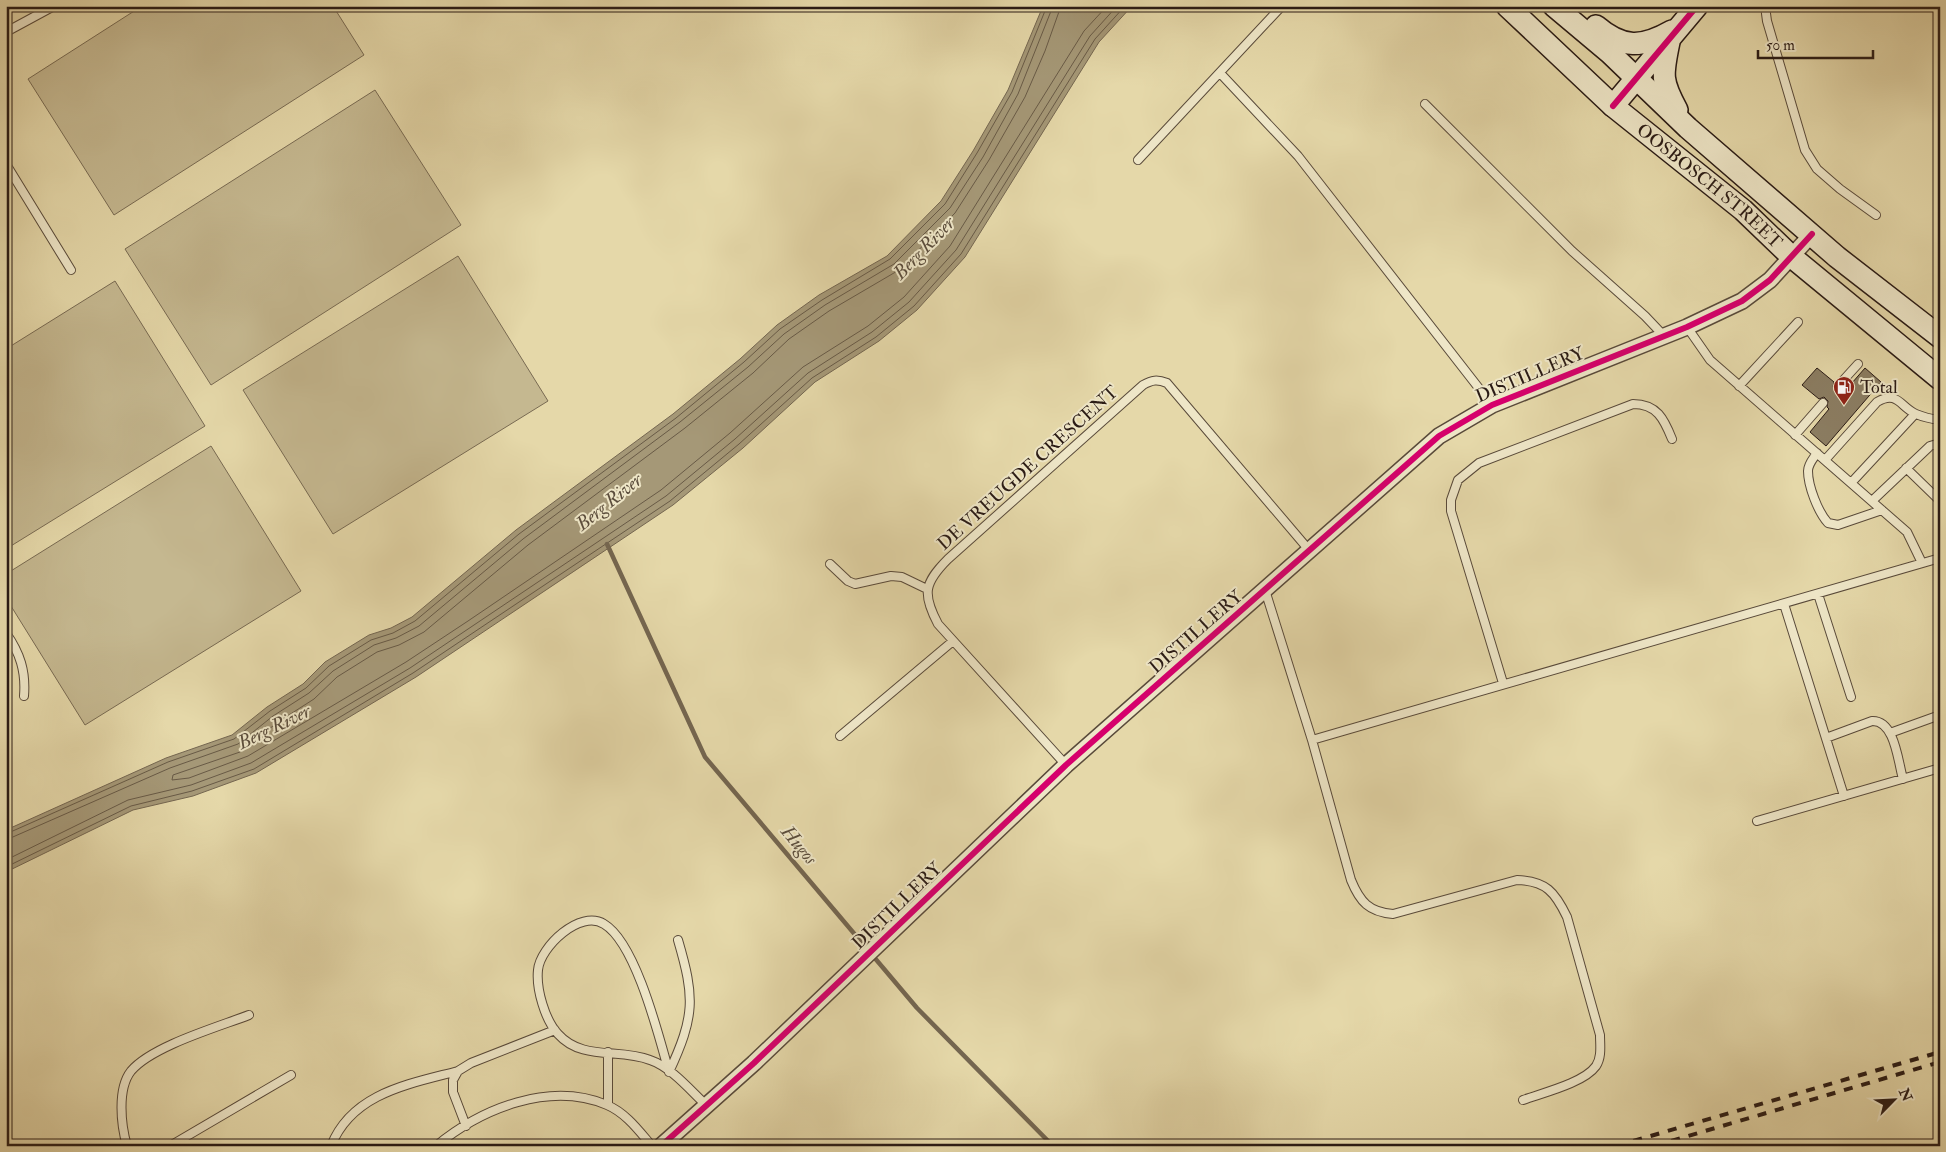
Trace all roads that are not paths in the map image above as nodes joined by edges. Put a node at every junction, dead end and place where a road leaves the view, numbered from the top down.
1 (54, 6) edge
2 (1507, 6) edge
3 (1554, 6) edge
4 (1573, 6) edge
5 (1697, 6) edge
6 (1765, 6) edge
7 (1279, 9) dead end
8 (1675, 31) junction
9 (6, 32) edge
10 (1220, 73) junction
11 (1636, 80) junction
12 (1425, 104) dead end
13 (1613, 106) junction
14 (1688, 128) junction
15 (1138, 160) dead end
16 (6, 164) edge
17 (1876, 215) dead end
18 (1812, 234) junction
19 (1793, 258) junction
20 (71, 270) dead end
21 (1798, 322) dead end
22 (1688, 327) junction
23 (1664, 336) junction
24 (1940, 337) edge
25 (1858, 364) dead end
26 (1940, 379) edge
27 (1739, 386) junction
28 (1838, 386) dead end
29 (1823, 403) dead end
30 (1492, 405) junction
31 (1914, 414) junction
32 (1940, 420) edge
33 (1795, 435) junction
34 (1672, 439) dead end
35 (1940, 443) edge
36 (1817, 453) junction
37 (1825, 460) junction
38 (1906, 468) junction
39 (1851, 483) junction
40 (1940, 500) edge
41 (1872, 501) junction
42 (1882, 510) junction
43 (1309, 550) junction
44 (1940, 558) edge
45 (1922, 563) junction
46 (830, 564) dead end
47 (927, 588) junction
48 (1265, 590) junction
49 (1818, 594) junction
50 (1784, 604) junction
51 (6, 632) edge
52 (953, 641) junction
53 (1504, 683) junction
54 (24, 696) dead end
55 (1851, 697) dead end
56 (1940, 715) edge
57 (1890, 733) junction
58 (840, 736) dead end
59 (1826, 738) junction
60 (1312, 740) junction
61 (1066, 765) junction
62 (1940, 768) edge
63 (1903, 779) junction
64 (1844, 796) junction
65 (1758, 821) dead end
66 (678, 940) dead end
67 (249, 1015) dead end
68 (555, 1030) junction
69 (608, 1052) junction
70 (458, 1071) junction
71 (669, 1072) junction
72 (291, 1075) dead end
73 (1523, 1100) dead end
74 (608, 1105) junction
75 (706, 1105) junction
76 (466, 1126) junction
77 (128, 1146) edge
78 (170, 1146) edge
79 (331, 1146) edge
80 (436, 1146) edge
81 (652, 1146) edge
82 (661, 1146) edge

1 - 9 lane
2 - 13 main road, OOSBOSCH STREET
3 - 11 main road, OOSBOSCH STREET
4 - 8 main road
5 - 8 main road
6 - 17 lane
7 - 10 lane
8 - 11 main road
8 - 14 main road
10 - 15 lane
10 - 30 lane
11 - 13 main road
11 - 14 main road, OOSBOSCH STREET
12 - 23 lane
13 - 19 main road, OOSBOSCH STREET
14 - 18 main road, OOSBOSCH STREET
16 - 20 lane
18 - 19 street, DISTILLERY
18 - 24 main road, OOSBOSCH STREET
19 - 22 street, DISTILLERY
19 - 26 main road, OOSBOSCH STREET
21 - 27 lane
22 - 23 street, DISTILLERY
22 - 27 lane
23 - 30 street, DISTILLERY
25 - 28 lane
27 - 33 lane
29 - 33 lane
30 - 43 street, DISTILLERY
31 - 32 lane
31 - 37 lane
31 - 39 lane
33 - 36 lane
34 - 53 lane
35 - 38 lane
36 - 37 lane
36 - 42 lane
37 - 39 lane
38 - 40 lane
38 - 41 lane
39 - 41 lane
41 - 42 lane
42 - 45 lane
43 - 47 lane, DE VREUGDE CRESCENT
43 - 48 street, DISTILLERY
44 - 45 lane
45 - 49 lane
46 - 47 lane
47 - 52 lane
48 - 60 lane
48 - 61 street, DISTILLERY
49 - 50 lane
49 - 55 lane
50 - 53 lane
50 - 59 lane
51 - 54 lane
52 - 58 lane
52 - 61 lane
53 - 60 lane
56 - 57 lane
57 - 59 lane
57 - 63 lane
59 - 64 lane
60 - 73 lane
61 - 75 street, DISTILLERY
62 - 63 lane
63 - 64 lane
64 - 65 lane
66 - 71 lane
67 - 77 lane
68 - 69 lane
68 - 70 lane
68 - 71 lane
69 - 71 lane
69 - 74 lane
70 - 76 lane
70 - 79 lane
71 - 75 lane
72 - 78 lane
74 - 76 lane
74 - 81 lane
75 - 82 street, DISTILLERY
76 - 80 lane

